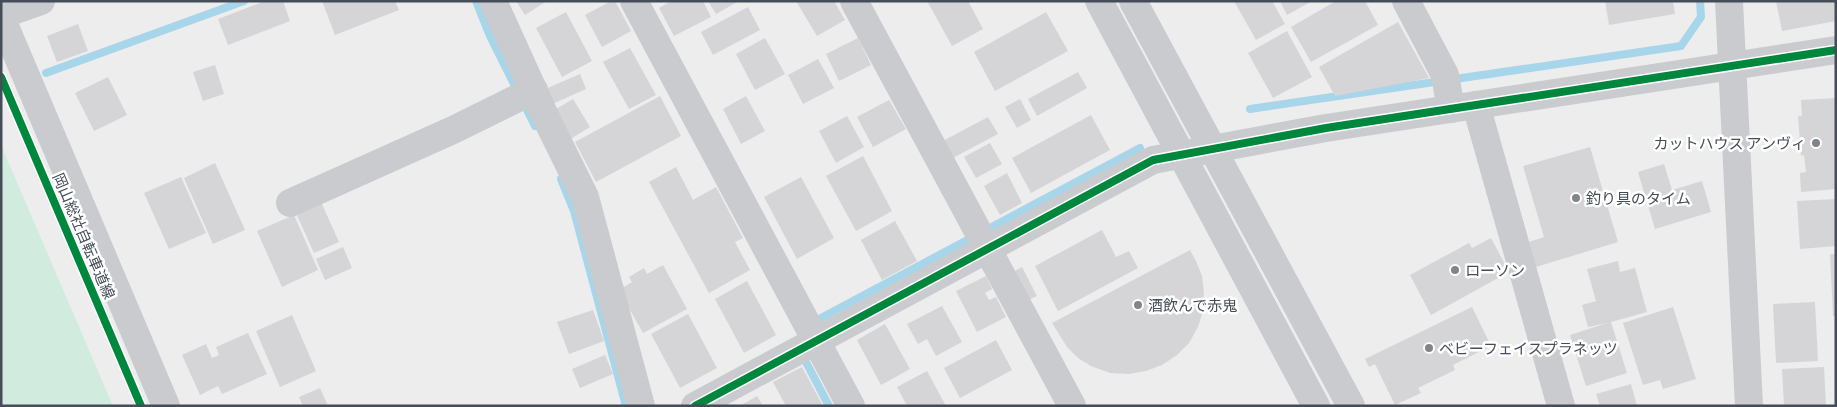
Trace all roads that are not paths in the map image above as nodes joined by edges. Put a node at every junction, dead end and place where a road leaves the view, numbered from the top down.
1 (41, 1) edge
2 (494, 1) edge
3 (634, 1) edge
4 (854, 1) edge
5 (1099, 1) edge
6 (1133, 1) edge
7 (1406, 1) edge
8 (1728, 1) edge
9 (1, 16) edge
10 (1836, 50) edge
11 (1732, 65) junction
12 (1455, 94) junction
13 (524, 95) junction
14 (1212, 148) junction
15 (1180, 154) junction
16 (290, 203) dead end
17 (983, 239) junction
18 (816, 341) junction
19 (166, 406) edge
20 (641, 406) edge
21 (695, 406) edge
22 (851, 406) edge
23 (1072, 406) edge
24 (1316, 406) edge
25 (1351, 406) edge
26 (1562, 406) edge
27 (1750, 406) edge

1 - 9 street
2 - 13 street
3 - 18 street
4 - 17 street
5 - 15 street
6 - 14 street
7 - 12 street
8 - 11 street
9 - 19 street
10 - 11 street
11 - 12 street
11 - 27 street
12 - 14 street
12 - 26 street
13 - 16 street
13 - 20 street
14 - 15 street
14 - 25 street
15 - 17 street
15 - 24 street
17 - 18 street
17 - 23 street
18 - 21 street
18 - 22 street

